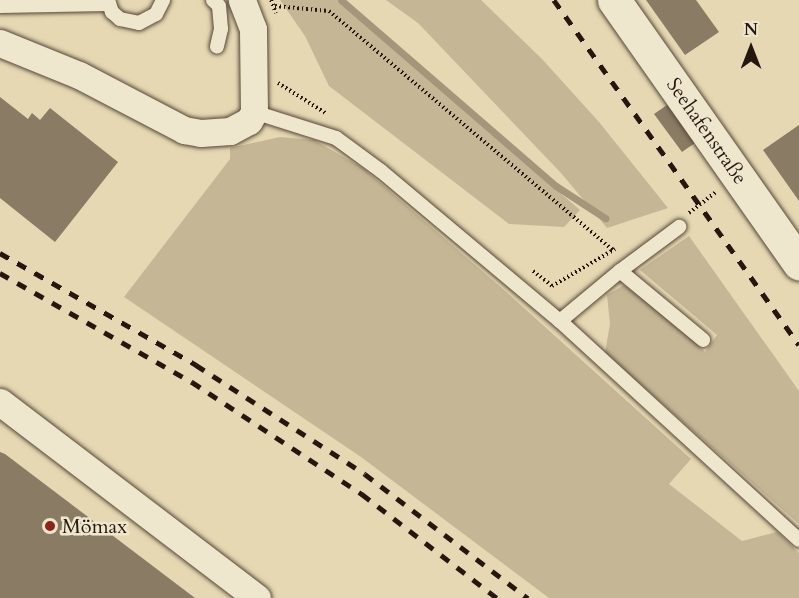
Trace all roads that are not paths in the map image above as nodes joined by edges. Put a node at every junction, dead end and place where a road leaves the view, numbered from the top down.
1 (163, 0) edge
2 (213, 0) edge
3 (242, 0) edge
4 (614, 0) edge
5 (108, 2) edge
6 (0, 6) edge
7 (0, 43) edge
8 (217, 47) dead end
9 (254, 112) junction
10 (680, 227) road end
11 (799, 263) edge
12 (620, 271) junction
13 (560, 321) junction
14 (704, 340) dead end
15 (0, 402) edge
16 (799, 540) edge
17 (257, 598) edge

1 - 5 lane
2 - 8 lane
3 - 9 street
4 - 11 main road, Seehafenstraße
5 - 6 lane
7 - 9 street
9 - 13 lane
10 - 12 lane
12 - 13 lane
12 - 14 lane
13 - 16 lane
15 - 17 street

